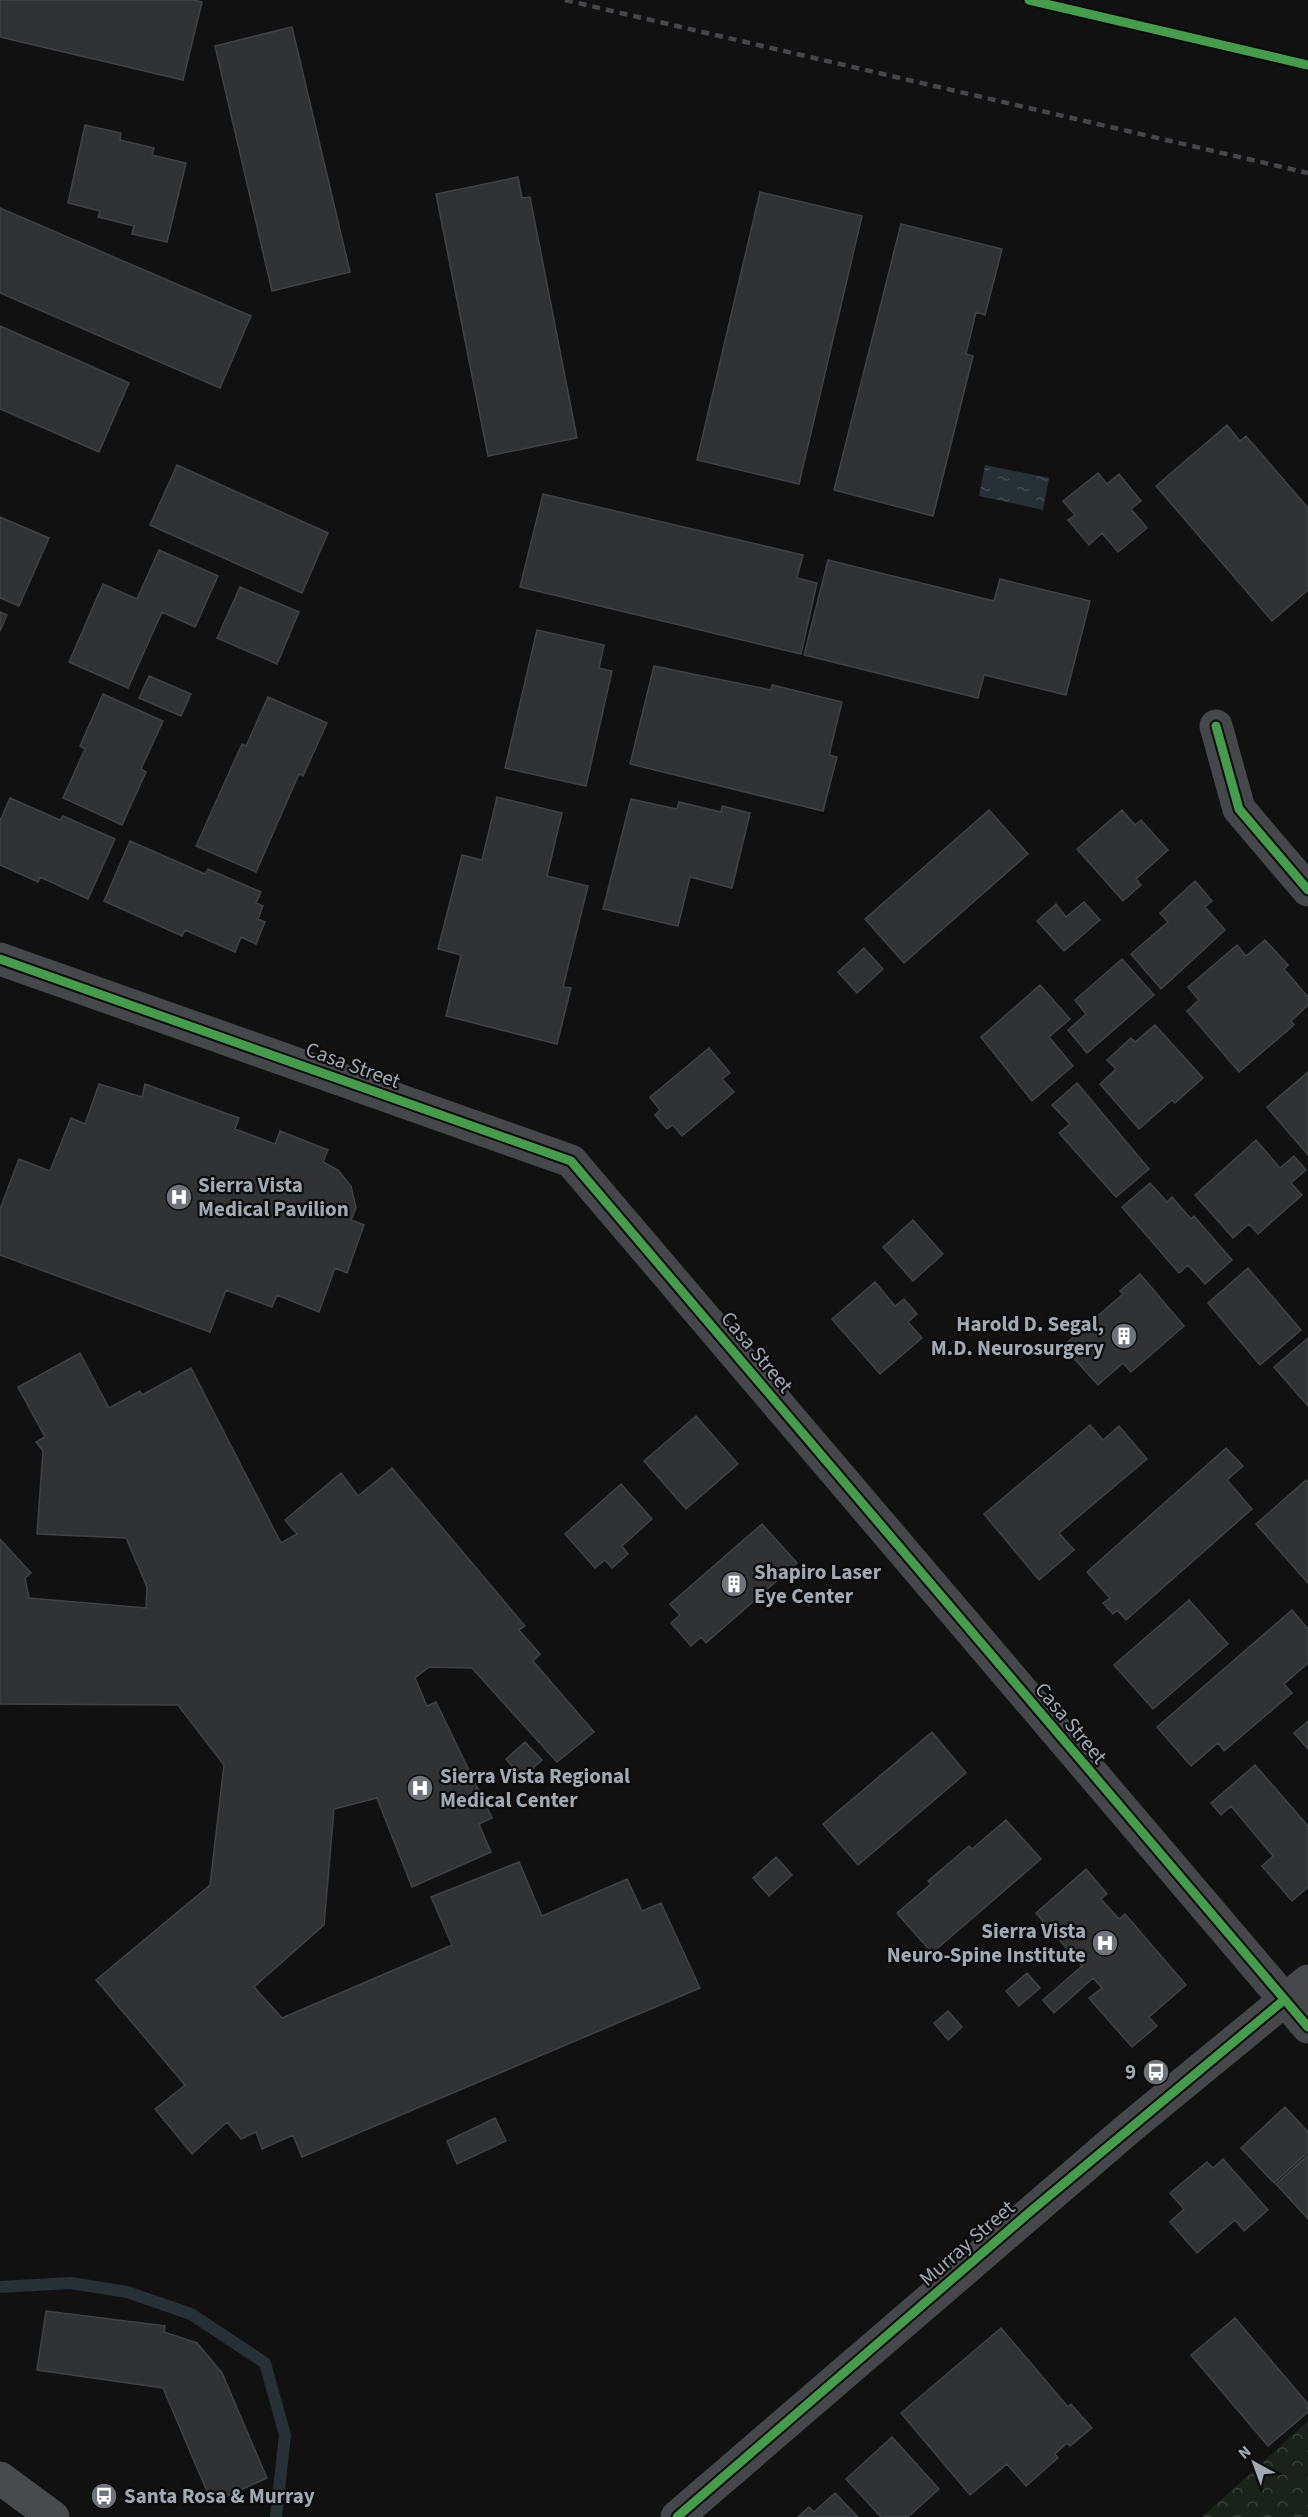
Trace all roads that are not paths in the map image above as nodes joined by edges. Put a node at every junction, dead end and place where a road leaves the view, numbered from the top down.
1 (1216, 726) dead end
2 (1308, 890) edge
3 (3, 970) edge
4 (1296, 1990) edge
5 (1308, 2027) edge
6 (0, 2478) edge
7 (53, 2517) edge
8 (677, 2517) edge

1 - 2 street
3 - 4 street, Casa Street
4 - 5 street, Casa Street
4 - 8 street, Murray Street
6 - 7 highway

